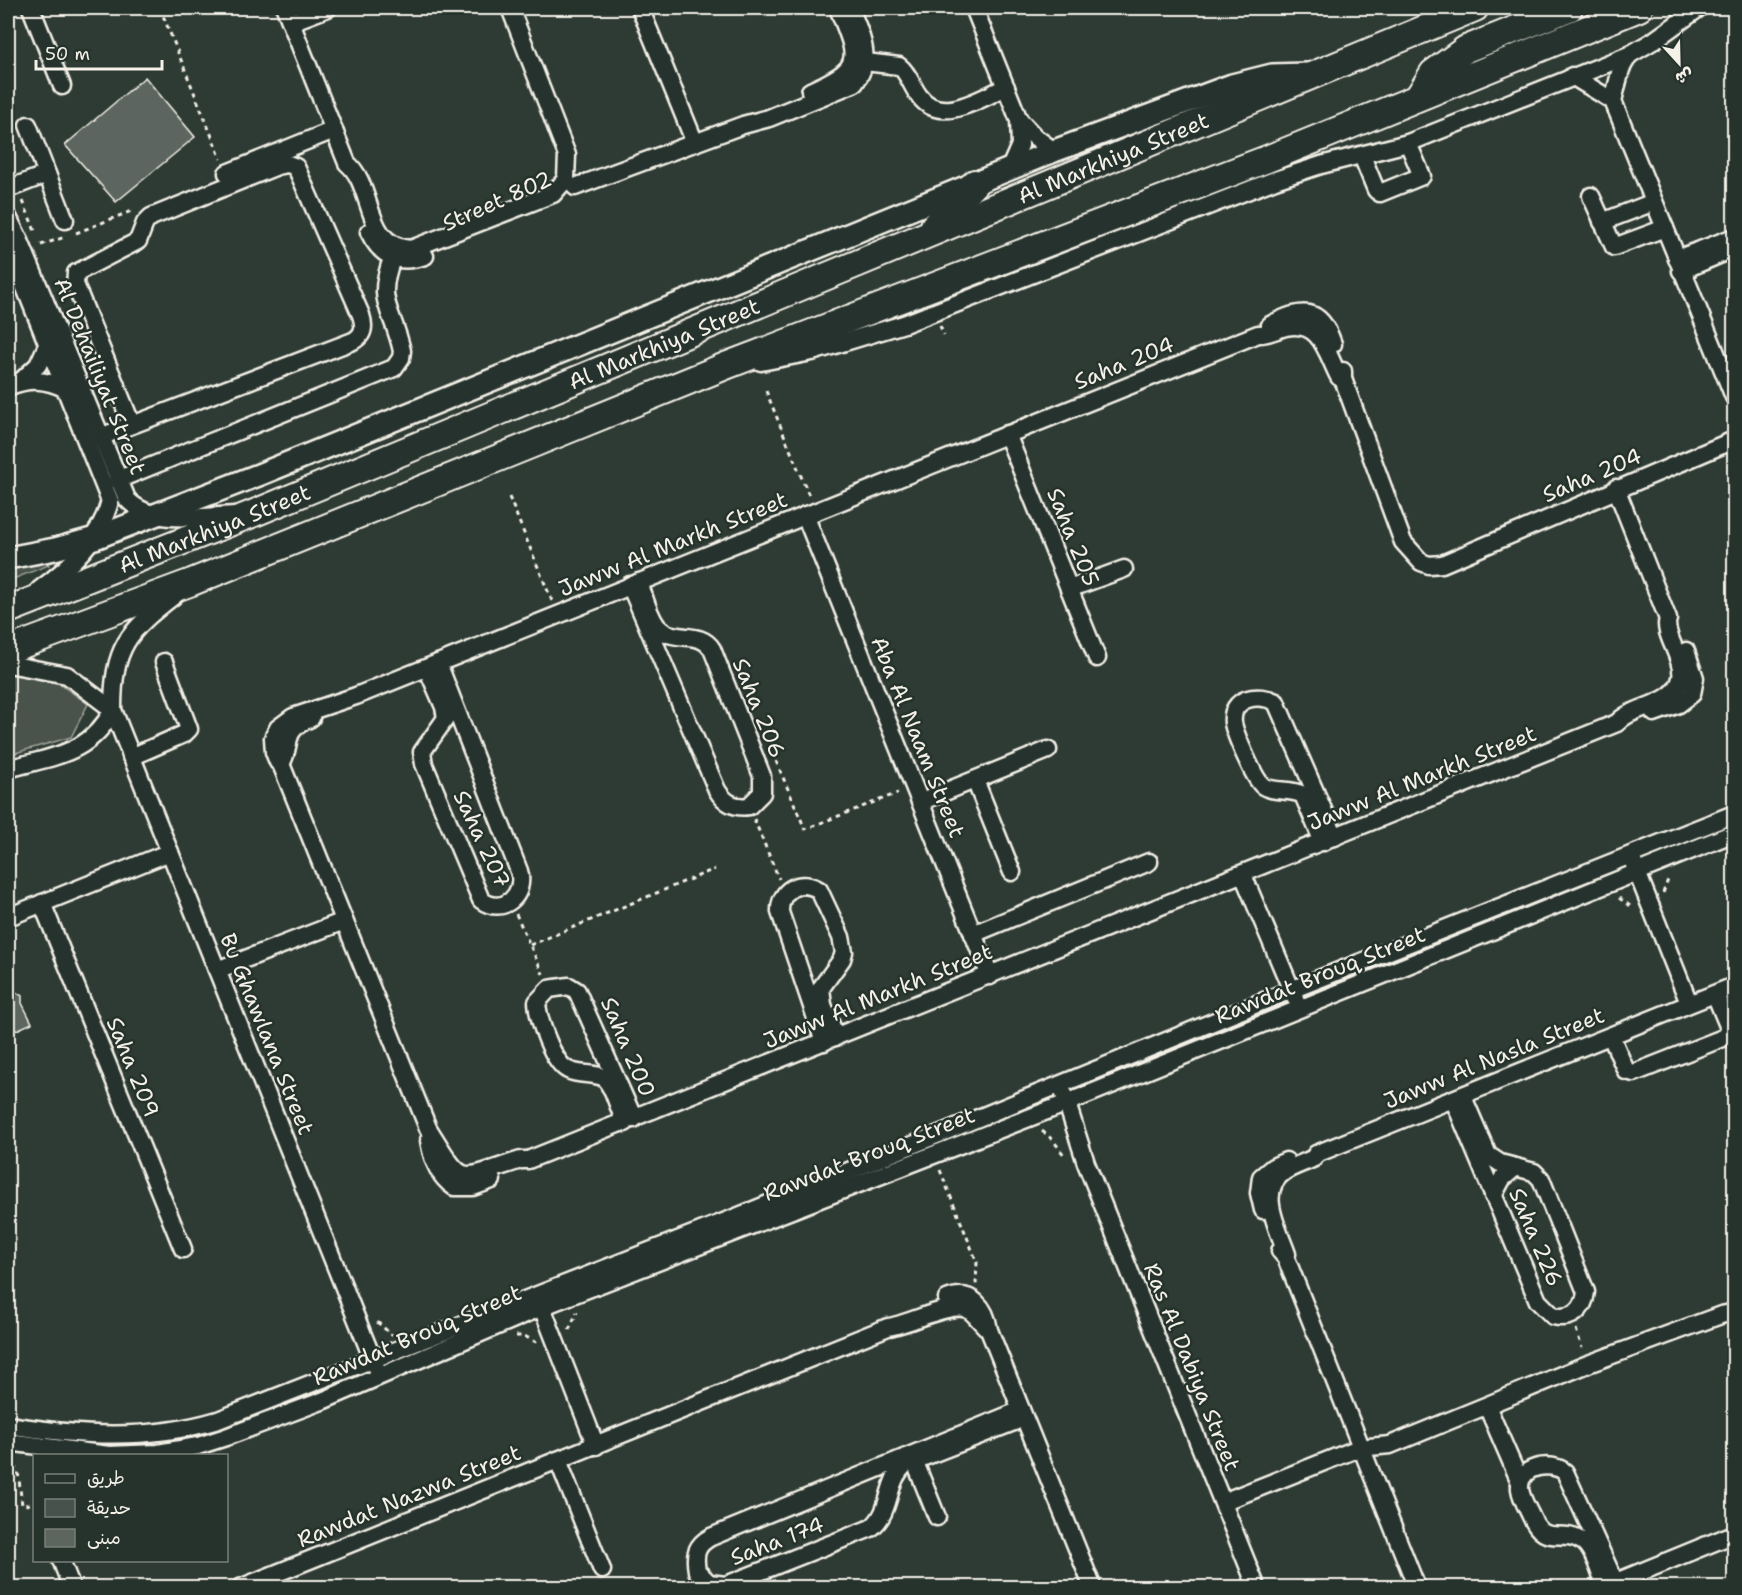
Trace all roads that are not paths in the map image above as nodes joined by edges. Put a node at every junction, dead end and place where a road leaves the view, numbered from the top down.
1 (31, 8) edge
2 (328, 8) edge
3 (510, 8) edge
4 (518, 8) edge
5 (640, 8) edge
6 (838, 8) edge
7 (850, 8) edge
8 (974, 8) edge
9 (1475, 8) edge
10 (1569, 8) edge
11 (1639, 8) edge
12 (1699, 8) edge
13 (291, 12) edge
14 (1629, 55) junction
15 (865, 62) junction
16 (1320, 74) junction
17 (1572, 76) junction
18 (62, 86) dead end
19 (1006, 87) junction
20 (1419, 96) junction
21 (1613, 101) junction
22 (1019, 120) junction
23 (743, 124) junction
24 (28, 125) dead end
25 (334, 130) junction
26 (695, 143) junction
27 (1408, 143) junction
28 (1054, 151) junction
29 (1362, 156) junction
30 (346, 164) junction
31 (1011, 168) junction
32 (227, 173) road end
33 (47, 174) junction
34 (975, 183) junction
35 (12, 187) edge
36 (575, 187) junction
37 (1591, 196) dead end
38 (1654, 202) junction
39 (8, 217) edge
40 (65, 220) dead end
41 (1602, 222) junction
42 (1665, 228) junction
43 (928, 232) junction
44 (1734, 237) edge
45 (8, 245) edge
46 (1734, 249) edge
47 (392, 259) junction
48 (1679, 265) junction
49 (48, 343) junction
50 (728, 365) junction
51 (14, 385) edge
52 (66, 389) junction
53 (1733, 391) edge
54 (132, 425) junction
55 (1007, 434) junction
56 (100, 437) junction
57 (1734, 440) edge
58 (117, 480) junction
59 (1616, 489) junction
60 (810, 513) junction
61 (153, 514) junction
62 (252, 514) junction
63 (94, 538) junction
64 (8, 558) edge
65 (1124, 569) dead end
66 (192, 582) junction
67 (634, 584) junction
68 (1069, 590) junction
69 (12, 609) edge
70 (684, 637) junction
71 (8, 650) edge
72 (1096, 657) dead end
73 (164, 662) dead end
74 (8, 664) edge
75 (432, 665) junction
76 (664, 666) junction
77 (113, 710) junction
78 (436, 735) junction
79 (468, 741) junction
80 (1048, 750) dead end
81 (131, 757) junction
82 (1304, 764) junction
83 (8, 769) edge
84 (975, 780) junction
85 (1288, 789) junction
86 (917, 794) junction
87 (1734, 814) edge
88 (1734, 833) edge
89 (1329, 840) junction
90 (170, 852) junction
91 (1630, 855) junction
92 (1149, 862) dead end
93 (1012, 872) dead end
94 (1637, 872) junction
95 (1244, 875) junction
96 (42, 903) junction
97 (8, 917) edge
98 (344, 921) junction
99 (973, 934) junction
100 (798, 966) junction
101 (217, 970) junction
102 (830, 973) junction
103 (990, 976) junction
104 (1734, 986) edge
105 (1291, 990) junction
106 (1715, 993) junction
107 (1689, 1003) junction
108 (1299, 1007) junction
109 (1611, 1036) junction
110 (830, 1039) junction
111 (603, 1046) junction
112 (585, 1073) junction
113 (1054, 1086) junction
114 (1458, 1099) junction
115 (1062, 1105) junction
116 (629, 1121) junction
117 (1516, 1167) junction
118 (1493, 1196) junction
119 (183, 1248) dead end
120 (539, 1300) junction
121 (1734, 1315) edge
122 (888, 1327) junction
123 (989, 1330) junction
124 (373, 1359) junction
125 (380, 1376) junction
126 (1487, 1406) junction
127 (1023, 1414) junction
128 (8, 1425) edge
129 (42, 1430) junction
130 (8, 1442) edge
131 (596, 1446) junction
132 (1359, 1448) junction
133 (38, 1451) edge
134 (91, 1454) edge
135 (134, 1454) edge
136 (914, 1460) junction
137 (558, 1461) junction
138 (859, 1475) junction
139 (1520, 1482) junction
140 (890, 1494) junction
141 (1222, 1502) junction
142 (1583, 1508) junction
143 (937, 1517) dead end
144 (1563, 1537) junction
145 (1733, 1540) edge
146 (62, 1562) edge
147 (602, 1570) dead end
148 (706, 1585) edge
149 (1607, 1585) edge
150 (70, 1587) edge
151 (240, 1587) edge
152 (1093, 1587) edge
153 (1257, 1587) edge
154 (1417, 1587) edge

1 - 18 street
2 - 13 street, Street 802
3 - 30 street, Street 802
4 - 36 street, Street 802
5 - 26 street
6 - 23 street
7 - 15 street
8 - 19 street
9 - 16 highway, Al Markhiya Street
10 - 20 highway
11 - 20 highway, Al Markhiya Street
12 - 14 street, Al Markhiya Street
13 - 25 street, Street 802
14 - 17 street, Al Markhiya Street
14 - 21 street
15 - 19 street
15 - 23 street
16 - 28 main road, Al Markhiya Street
16 - 43 highway, Al Markhiya Street
17 - 21 street
17 - 27 street, Al Markhiya Street
19 - 22 street
20 - 50 highway, Al Markhiya Street
21 - 38 street
22 - 28 street
22 - 31 street
23 - 26 street
24 - 33 street
25 - 30 street, Street 802
25 - 32 street
26 - 36 street
27 - 29 street, Al Markhiya Street
27 - 29 street
28 - 31 main road, Al Markhiya Street
29 - 50 street, Al Markhiya Street
30 - 47 street, Street 802
31 - 34 main road, Al Markhiya Street
33 - 35 street
33 - 40 street
34 - 43 highway
34 - 61 main road, Al Markhiya Street
36 - 47 street, Street 802
37 - 41 street
38 - 41 street
38 - 42 street
39 - 56 street, Al Dehailiyat Street
41 - 42 street
42 - 48 street
43 - 62 highway, Al Markhiya Street
44 - 48 street
45 - 49 street, Al Dehailiyat Street
46 - 48 street
47 - 58 street
48 - 53 street
49 - 51 street
49 - 52 street, Al Dehailiyat Street
50 - 66 highway, Al Markhiya Street
51 - 52 street
52 - 63 street, Al Dehailiyat Street
54 - 54 street
54 - 56 street
55 - 59 street, Saha 204
55 - 60 street, Jaww Al Markh Street
55 - 68 street, Saha 205
56 - 58 street, Al Dehailiyat Street
57 - 59 street, Saha 204
58 - 61 street, Al Dehailiyat Street
59 - 89 street, Jaww Al Markh Street
60 - 67 street, Jaww Al Markh Street
60 - 86 street, Aba Al Naam Street
61 - 62 street, Al Dehailiyat Street
61 - 63 main road, Al Markhiya Street
62 - 69 highway, Al Markhiya Street
63 - 64 main road, Al Markhiya Street
63 - 69 street, Al Dehailiyat Street
65 - 68 street
66 - 71 highway, Al Markhiya Street
66 - 77 street, Bu Ghawlana Street
67 - 70 street, Saha 206
67 - 75 street, Jaww Al Markh Street
67 - 76 street
68 - 72 street, Saha 205
70 - 76 street
70 - 76 street, Saha 206
73 - 81 street
74 - 77 street
75 - 78 street, Saha 207
75 - 79 street, Saha 207
75 - 98 street, Jaww Al Markh Street
77 - 81 street, Bu Ghawlana Street
77 - 83 street
78 - 79 street
78 - 79 street, Saha 207
80 - 84 street
81 - 90 street, Bu Ghawlana Street
82 - 85 street
82 - 85 street
82 - 89 street
84 - 86 street
84 - 93 street
85 - 89 street
86 - 99 street, Aba Al Naam Street
87 - 91 street, Rawdat Brouq Street
88 - 94 street, Rawdat Brouq Street
89 - 95 street, Jaww Al Markh Street
90 - 96 street
90 - 101 street, Bu Ghawlana Street
91 - 94 street
91 - 105 street, Rawdat Brouq Street
92 - 99 street
94 - 107 street
94 - 108 street, Rawdat Brouq Street
95 - 103 street, Jaww Al Markh Street
95 - 105 street
96 - 97 street
96 - 119 street, Saha 209
98 - 101 street
98 - 116 street, Jaww Al Markh Street
99 - 103 street, Aba Al Naam Street
100 - 102 street
100 - 102 street
100 - 110 street
101 - 124 street, Bu Ghawlana Street
102 - 110 street
103 - 110 street, Jaww Al Markh Street
104 - 106 street, Jaww Al Nasla Street
105 - 108 street
105 - 113 street, Rawdat Brouq Street
106 - 107 street, Jaww Al Nasla Street
106 - 109 street
107 - 109 street, Jaww Al Nasla Street
108 - 115 street, Rawdat Brouq Street
109 - 114 street, Jaww Al Nasla Street
110 - 116 street, Jaww Al Markh Street
111 - 112 street
111 - 112 street, Saha 200
111 - 116 street, Saha 200
112 - 116 street, Saha 200
113 - 115 street, Ras Al Dabiya Street
113 - 120 street, Rawdat Brouq Street
114 - 117 street, Saha 226
114 - 118 street, Saha 226
114 - 132 street, Jaww Al Nasla Street
115 - 120 street, Rawdat Brouq Street
115 - 141 street, Ras Al Dabiya Street
117 - 118 street
117 - 118 street, Saha 226
120 - 124 street, Rawdat Brouq Street
120 - 125 street, Rawdat Brouq Street
120 - 131 street
121 - 126 street
122 - 123 street, Rawdat Nazwa Street
122 - 123 street, Rawdat Nazwa Street
122 - 131 street, Rawdat Nazwa Street
123 - 127 street, Rawdat Nazwa Street
124 - 125 street, Bu Ghawlana Street
124 - 129 street, Rawdat Brouq Street
125 - 135 street, Rawdat Brouq Street
126 - 132 street
126 - 139 street
127 - 136 street, Saha 174
127 - 138 street, Saha 174
127 - 152 street, Rawdat Nazwa Street
128 - 129 street, Rawdat Brouq Street
129 - 133 street
130 - 133 street, Rawdat Brouq Street
131 - 137 street, Rawdat Nazwa Street
132 - 141 street
132 - 154 street, Jaww Al Nasla Street
133 - 134 street, Rawdat Brouq Street
136 - 140 street, Saha 174
136 - 143 street
137 - 147 street
137 - 151 street, Rawdat Nazwa Street
138 - 140 street
138 - 148 street, Saha 174
139 - 142 street
139 - 144 street
140 - 148 street, Saha 174
141 - 153 street, Ras Al Dabiya Street
142 - 144 street
142 - 149 street
144 - 149 street
145 - 149 street
146 - 150 street

